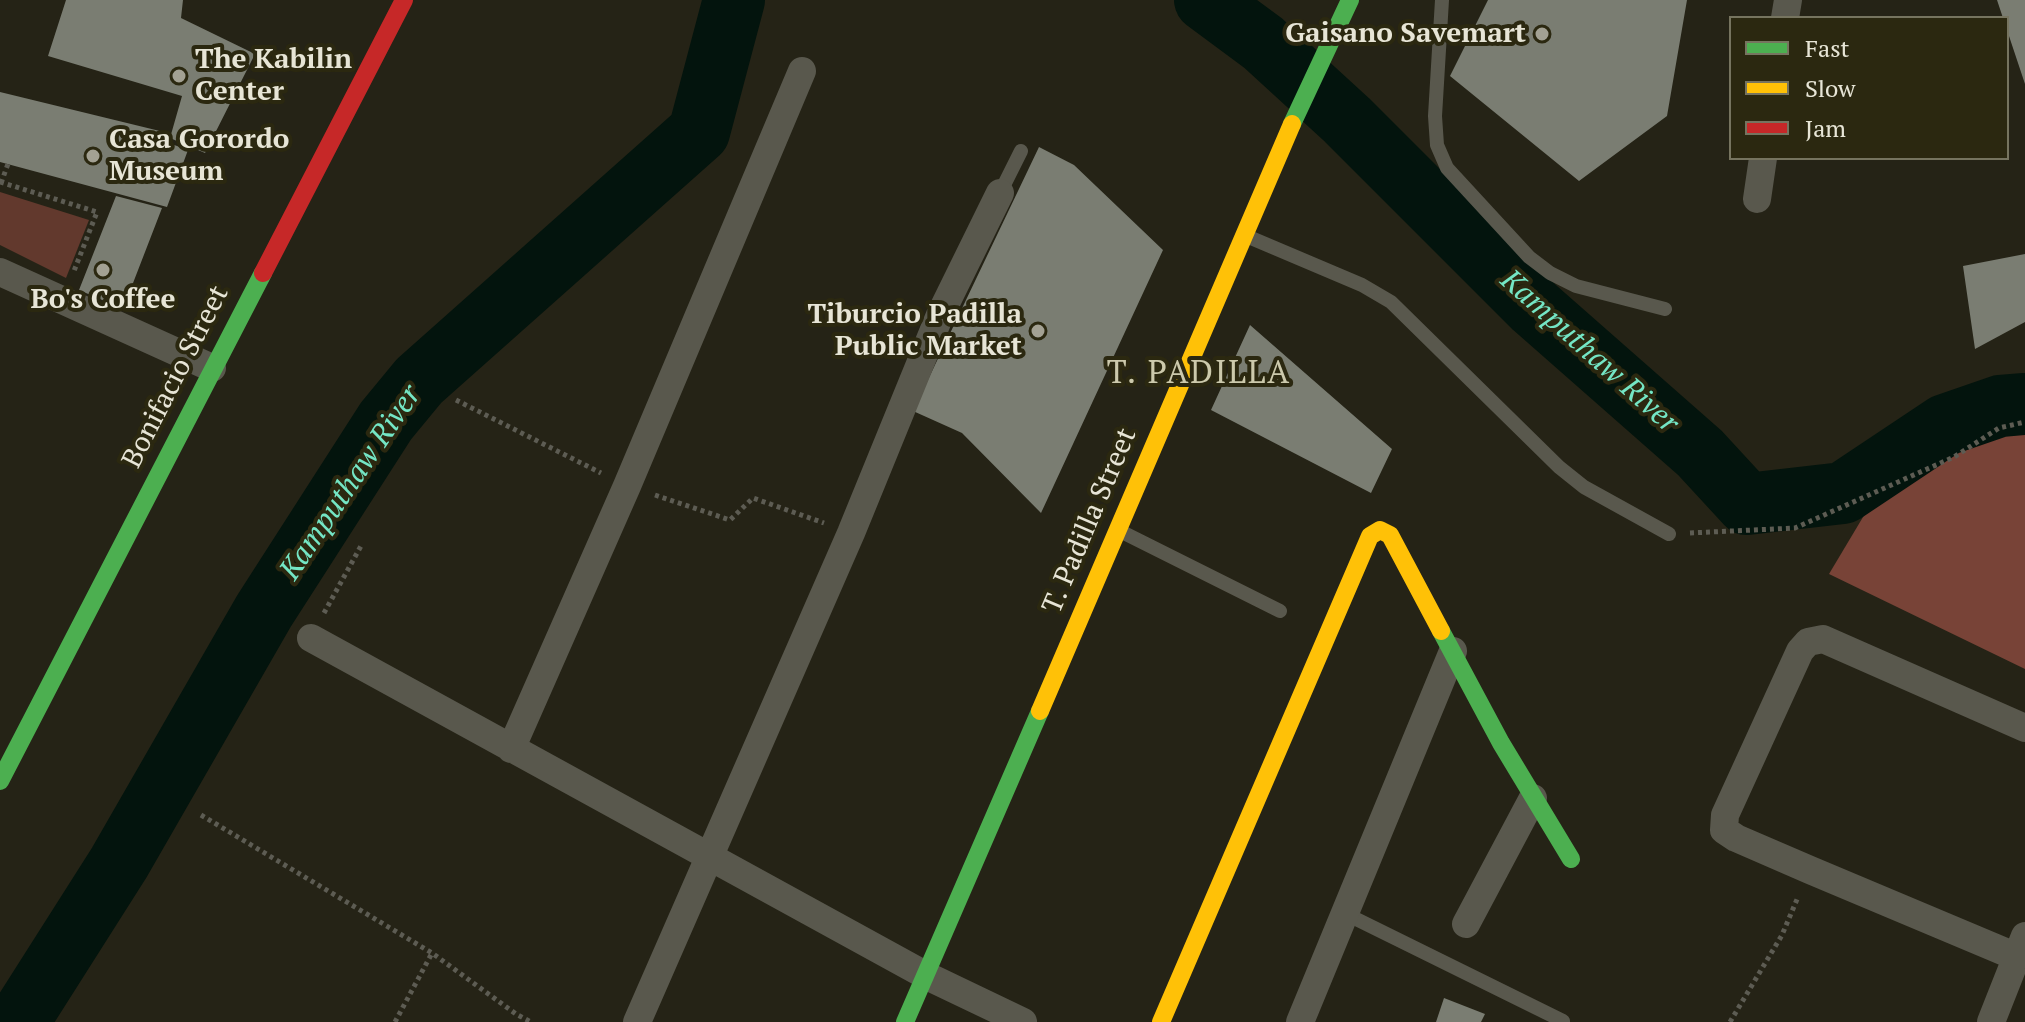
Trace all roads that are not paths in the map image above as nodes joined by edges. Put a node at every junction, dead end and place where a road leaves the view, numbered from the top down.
1 (404, 0) edge
2 (1350, 0) edge
3 (1442, 0) edge
4 (802, 71) dead end
5 (1021, 151) dead end
6 (1763, 160) edge
7 (1000, 193) joint
8 (1757, 199) dead end
9 (1244, 235) junction
10 (0, 272) edge
11 (1665, 309) dead end
12 (212, 368) junction
13 (1116, 529) junction
14 (1669, 534) road end
15 (1280, 611) dead end
16 (311, 638) road end
17 (1453, 651) junction
18 (2025, 728) edge
19 (511, 749) junction
20 (0, 781) edge
21 (1533, 798) junction
22 (709, 856) junction
23 (1571, 859) dead end
24 (1344, 913) junction
25 (1466, 924) dead end
26 (2021, 946) edge
27 (927, 976) junction
28 (1563, 1021) edge
29 (637, 1022) edge
30 (905, 1022) edge
31 (1023, 1022) edge
32 (1161, 1022) edge
33 (1300, 1022) edge
34 (1991, 1022) edge

1 - 12 street, Bonifacio Street
2 - 9 street, T. Padilla Street
3 - 11 lane
4 - 19 street
5 - 7 lane
6 - 8 street
7 - 22 street
9 - 13 street, T. Padilla Street
9 - 14 lane
10 - 12 street
12 - 20 street, Bonifacio Street
13 - 15 lane
13 - 27 street, T. Padilla Street
16 - 19 street
17 - 21 street
17 - 24 street
17 - 32 street
18 - 26 street
19 - 22 street
21 - 23 street
21 - 25 street
22 - 27 street
22 - 29 street
24 - 28 lane
24 - 33 street
26 - 34 street
27 - 30 street, T. Padilla Street
27 - 31 street

